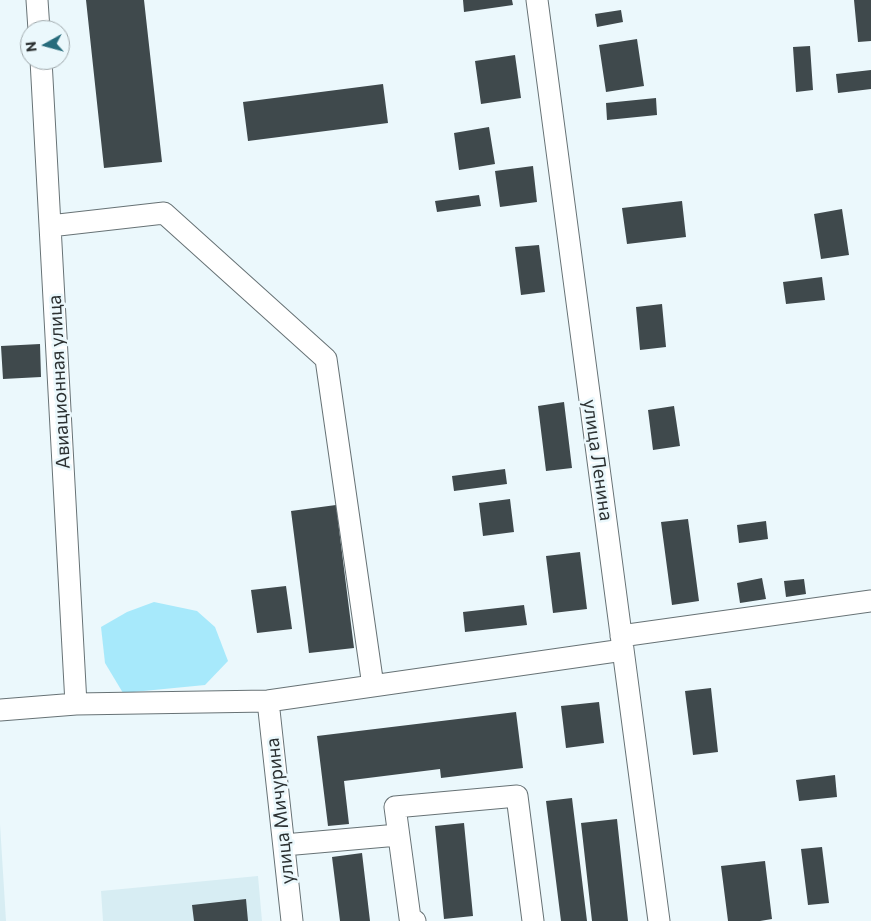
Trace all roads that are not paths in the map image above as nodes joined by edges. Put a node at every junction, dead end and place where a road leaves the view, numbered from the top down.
1 (37, 0) edge
2 (537, 0) edge
3 (38, 20) edge
4 (42, 70) edge
5 (50, 226) junction
6 (871, 601) edge
7 (622, 643) junction
8 (373, 686) junction
9 (268, 701) junction
10 (76, 704) junction
11 (0, 710) edge
12 (398, 835) junction
13 (284, 845) junction
14 (292, 921) edge
15 (415, 921) edge
16 (533, 921) edge
17 (659, 921) edge

1 - 3 street
2 - 7 street, улица Ленина
4 - 5 street, Авиационная улица
5 - 8 street
5 - 10 street, Авиационная улица
6 - 7 street
7 - 8 street
7 - 17 street, улица Ленина
8 - 9 street
9 - 10 street
9 - 13 street, улица Мичурина
10 - 11 street
12 - 13 street
12 - 15 street
12 - 16 street
13 - 14 street, улица Мичурина

